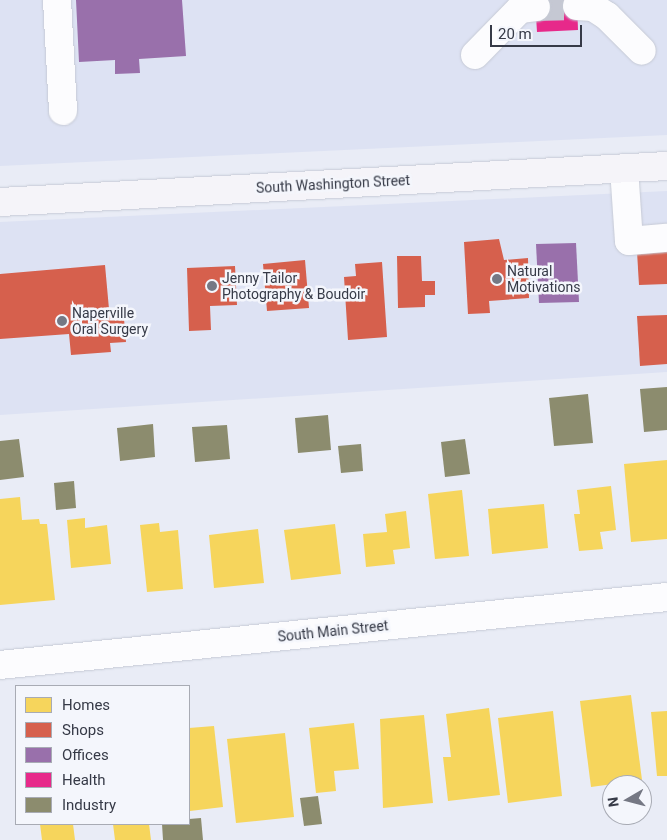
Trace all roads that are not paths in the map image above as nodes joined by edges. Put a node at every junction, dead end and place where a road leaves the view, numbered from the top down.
1 (57, 0) edge
2 (577, 6) tunnel mouth
3 (536, 7) tunnel mouth
4 (642, 50) dead end
5 (476, 55) dead end
6 (63, 111) dead end
7 (667, 166) edge
8 (624, 168) junction
9 (0, 202) edge
10 (667, 238) edge
11 (667, 598) edge
12 (0, 665) edge

1 - 6 street
2 - 4 street
3 - 5 street
7 - 8 main road, South Washington Street
8 - 9 main road, South Washington Street
8 - 10 street
11 - 12 street, South Main Street

